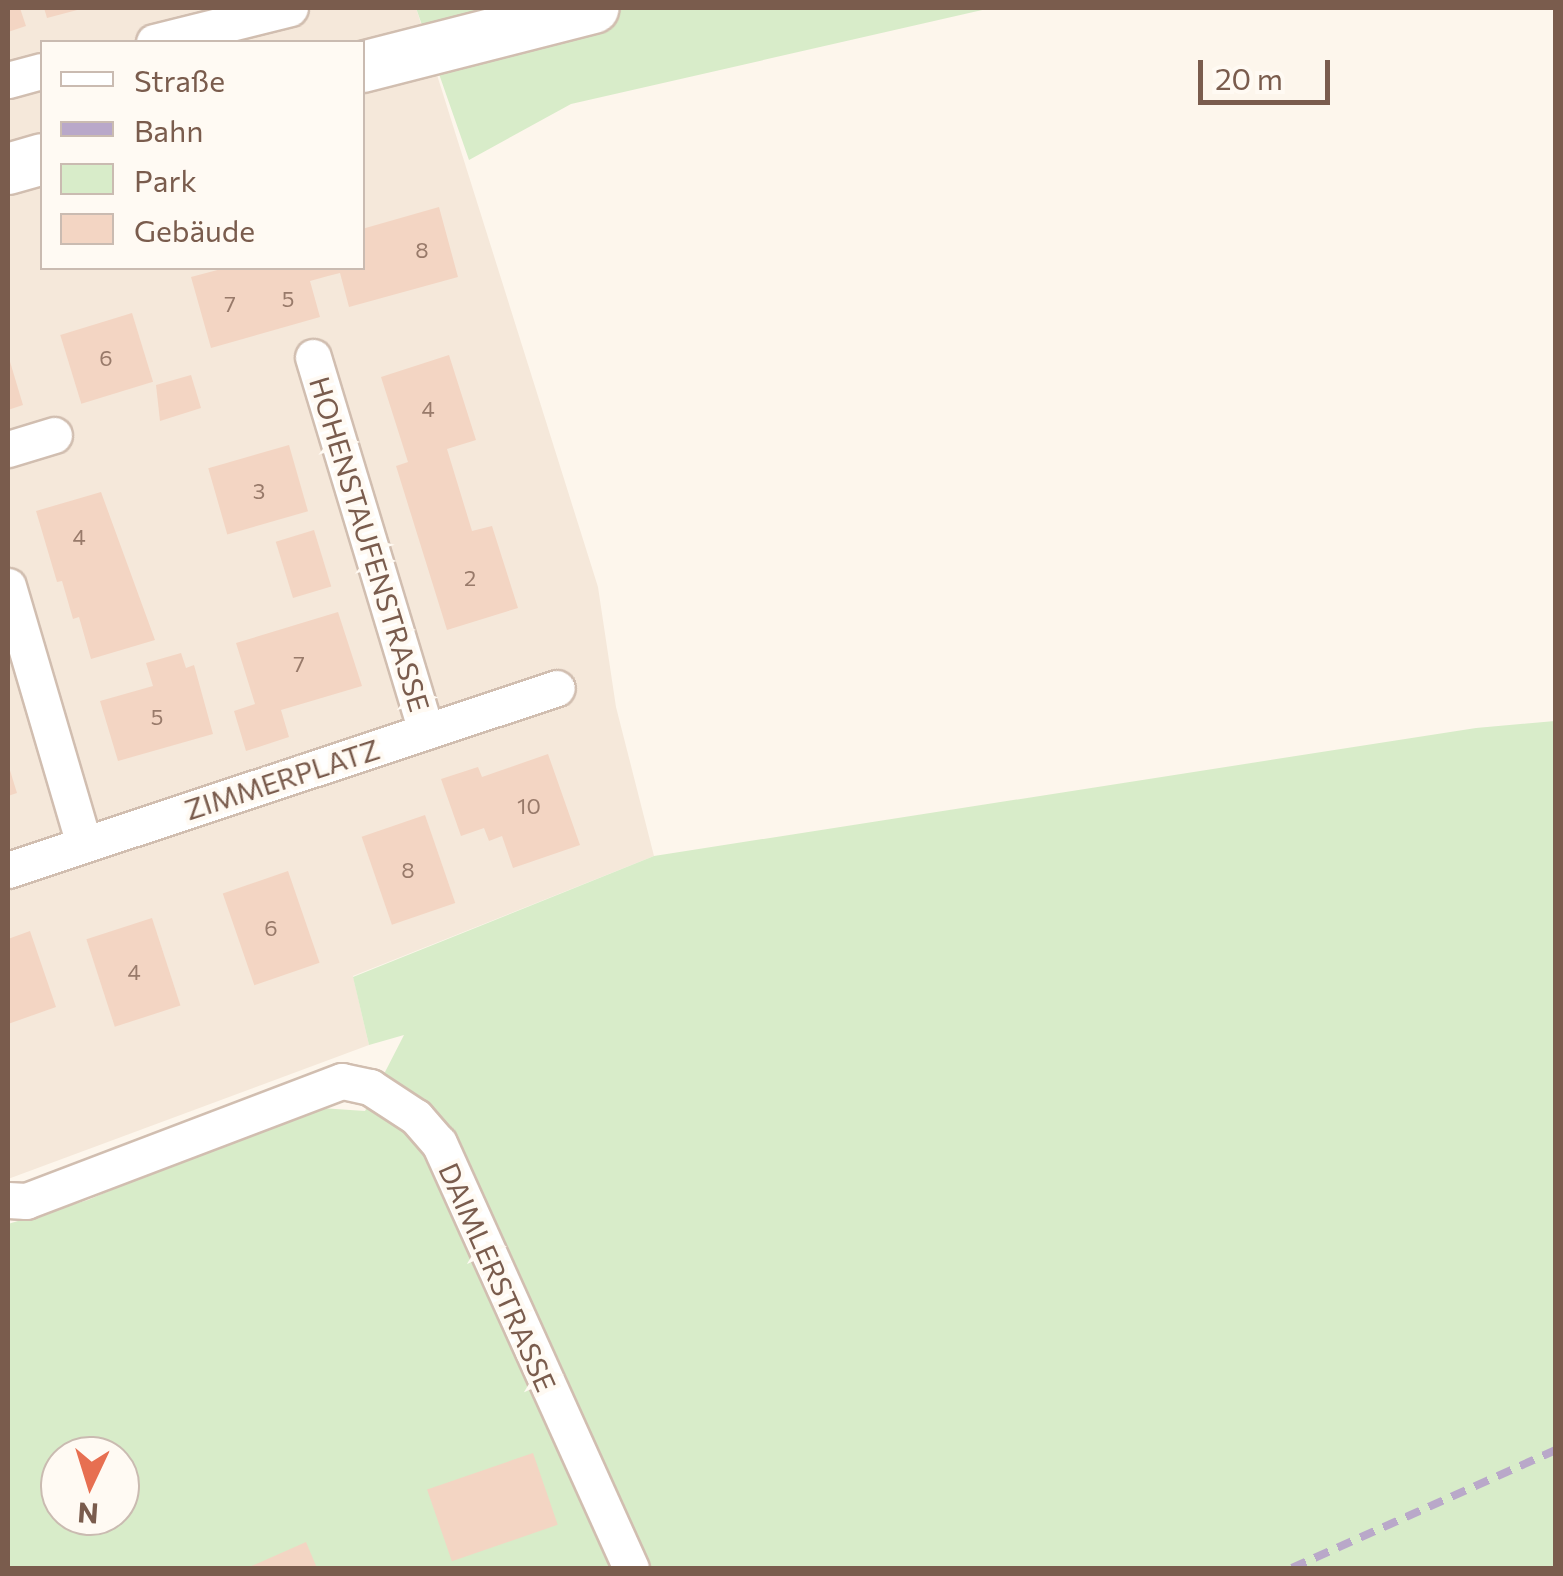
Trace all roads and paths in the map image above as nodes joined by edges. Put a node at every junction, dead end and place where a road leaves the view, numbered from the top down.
1 (290, 8) edge
2 (594, 8) edge
3 (162, 40) edge
4 (383, 61) edge
5 (40, 72) edge
6 (8, 80) edge
7 (40, 160) edge
8 (8, 169) edge
9 (313, 357) dead end
10 (54, 435) dead end
11 (8, 450) edge
12 (8, 586) edge
13 (557, 688) dead end
14 (426, 732) junction
15 (84, 844) junction
16 (8, 870) edge
17 (8, 1200) edge
18 (631, 1568) edge

1 - 3 street
2 - 4 street
5 - 6 street
7 - 8 street
9 - 14 street, HOHENSTAUFENSTRASSE
10 - 11 street
12 - 15 street
13 - 14 street, ZIMMERPLATZ
14 - 15 street, ZIMMERPLATZ
15 - 16 street, ZIMMERPLATZ
17 - 18 street, DAIMLERSTRASSE

